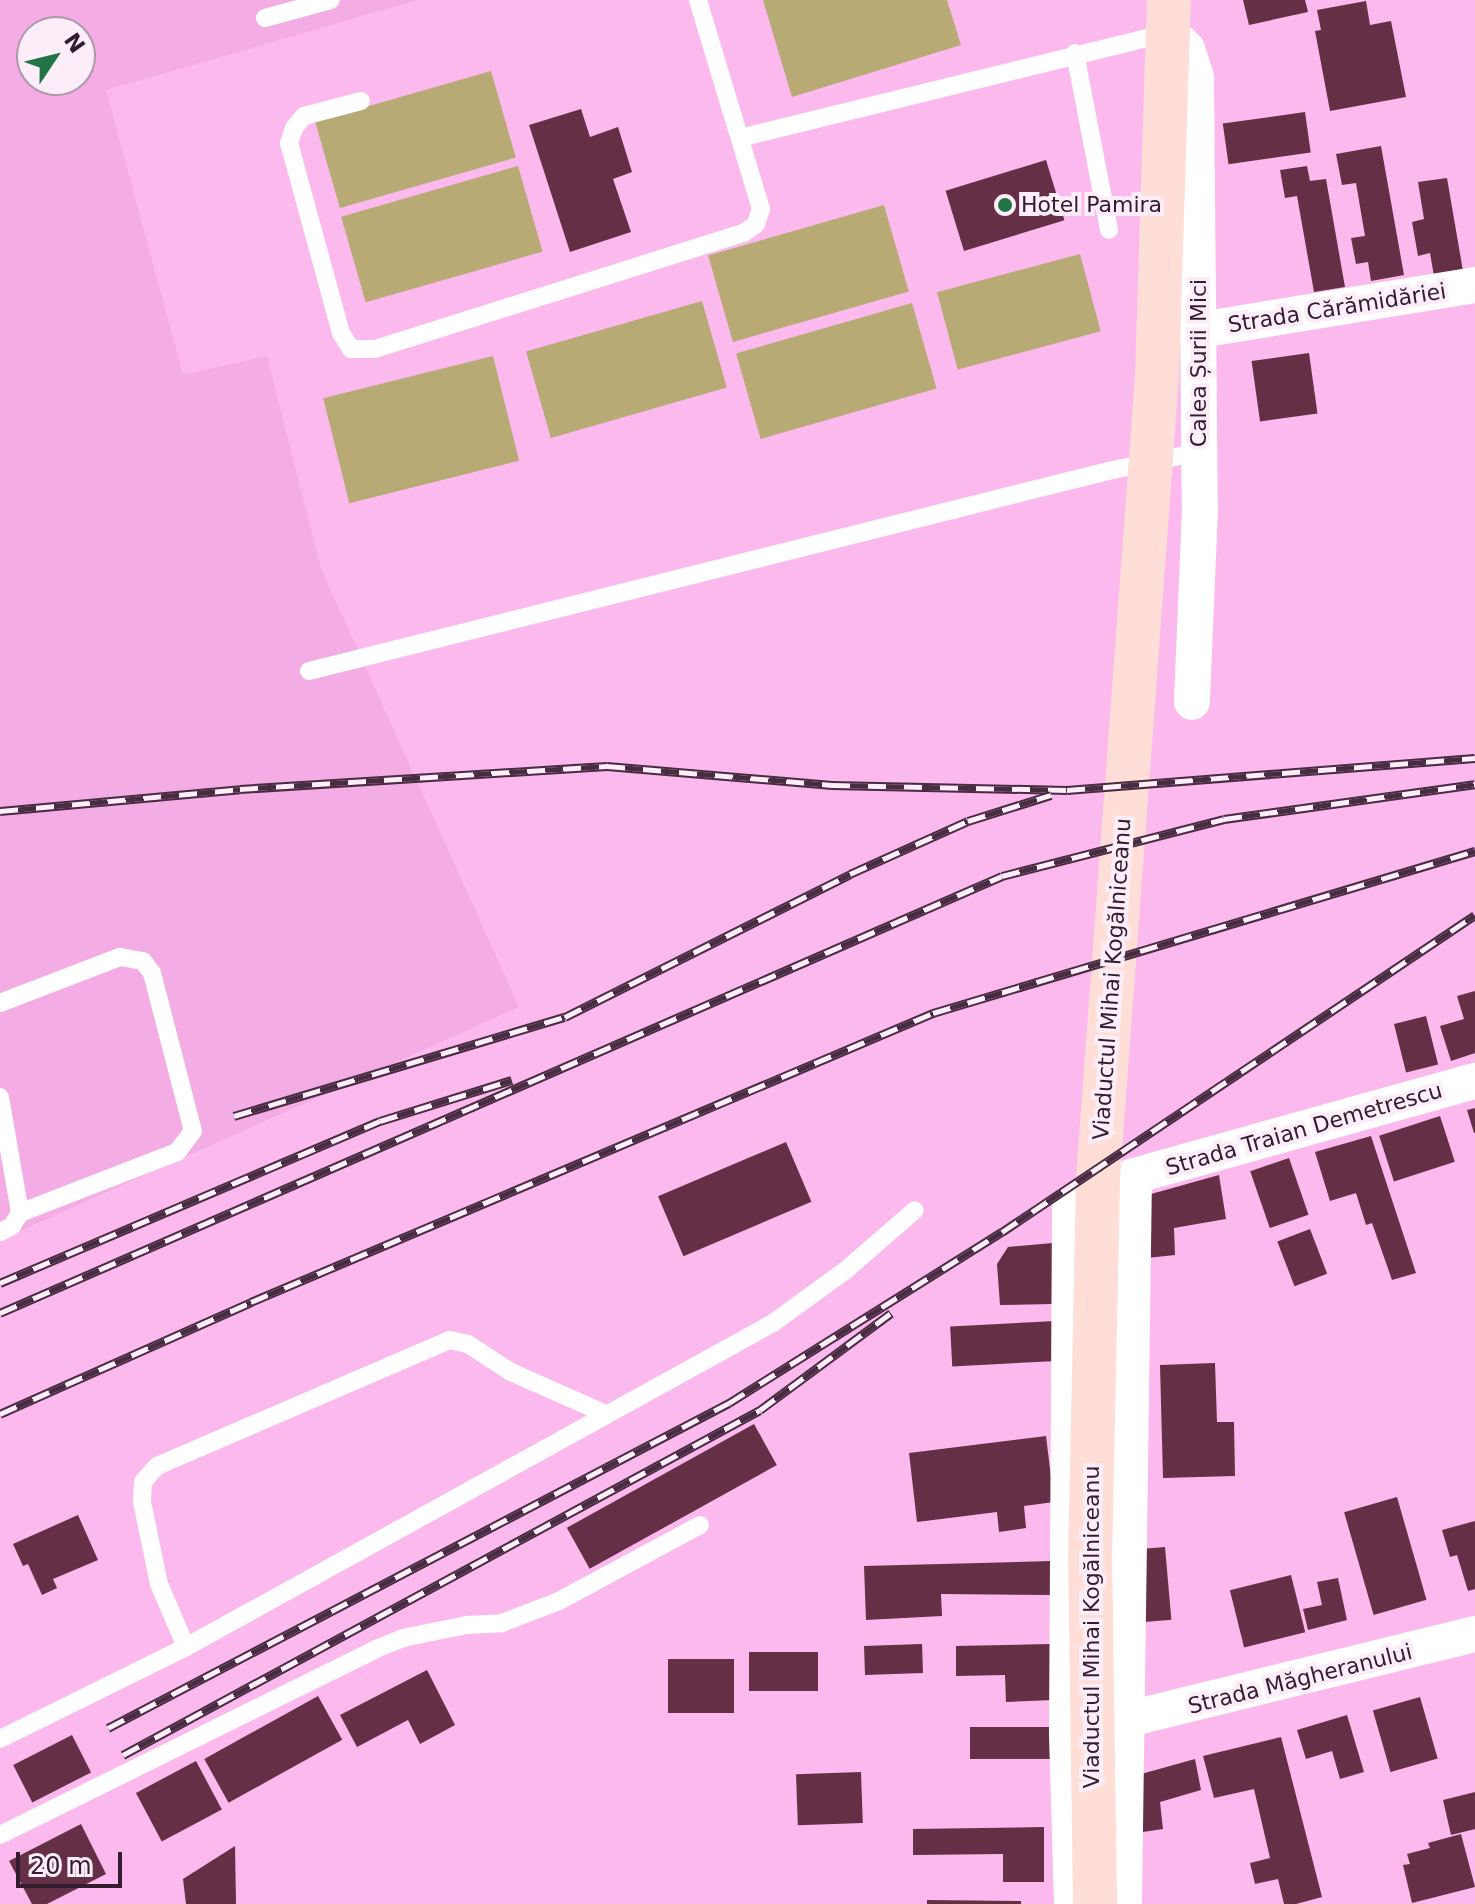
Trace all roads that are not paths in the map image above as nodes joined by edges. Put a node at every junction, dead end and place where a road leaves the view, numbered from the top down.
1 (331, 0) edge
2 (698, 0) edge
3 (265, 18) dead end
4 (1169, 29) edge
5 (1075, 53) junction
6 (361, 101) dead end
7 (740, 138) junction
8 (1109, 230) dead end
9 (1475, 285) edge
10 (1200, 330) junction
11 (1199, 452) junction
12 (309, 671) dead end
13 (1192, 702) dead end
14 (0, 1003) edge
15 (1475, 1081) edge
16 (0, 1097) edge
17 (1134, 1176) junction
18 (915, 1210) dead end
19 (20, 1213) junction
20 (0, 1232) edge
21 (606, 1414) junction
22 (700, 1525) dead end
23 (1475, 1634) edge
24 (186, 1647) junction
25 (1124, 1722) junction
26 (1067, 1732) junction
27 (0, 1739) edge
28 (0, 1835) edge
29 (1072, 1904) edge
30 (1095, 1904) edge
31 (1124, 1904) edge

1 - 3 lane
2 - 7 lane
4 - 5 lane
4 - 10 street, Calea Șurii Mici
4 - 30 main road, Viaductul Mihai Kogălniceanu
5 - 7 lane
5 - 8 lane
6 - 7 lane
9 - 10 street, Strada Cărămidăriei
10 - 11 street, Calea Șurii Mici
11 - 12 lane
11 - 13 street, Calea Șurii Mici
14 - 19 lane
15 - 17 street, Strada Traian Demetrescu
16 - 19 lane
17 - 25 street
17 - 26 street, Strada Traian Demetrescu
18 - 21 lane
19 - 20 lane
21 - 24 lane
21 - 24 lane
22 - 28 lane
23 - 25 street, Strada Măgheranului
24 - 27 lane
25 - 26 street
25 - 31 street
26 - 29 street

